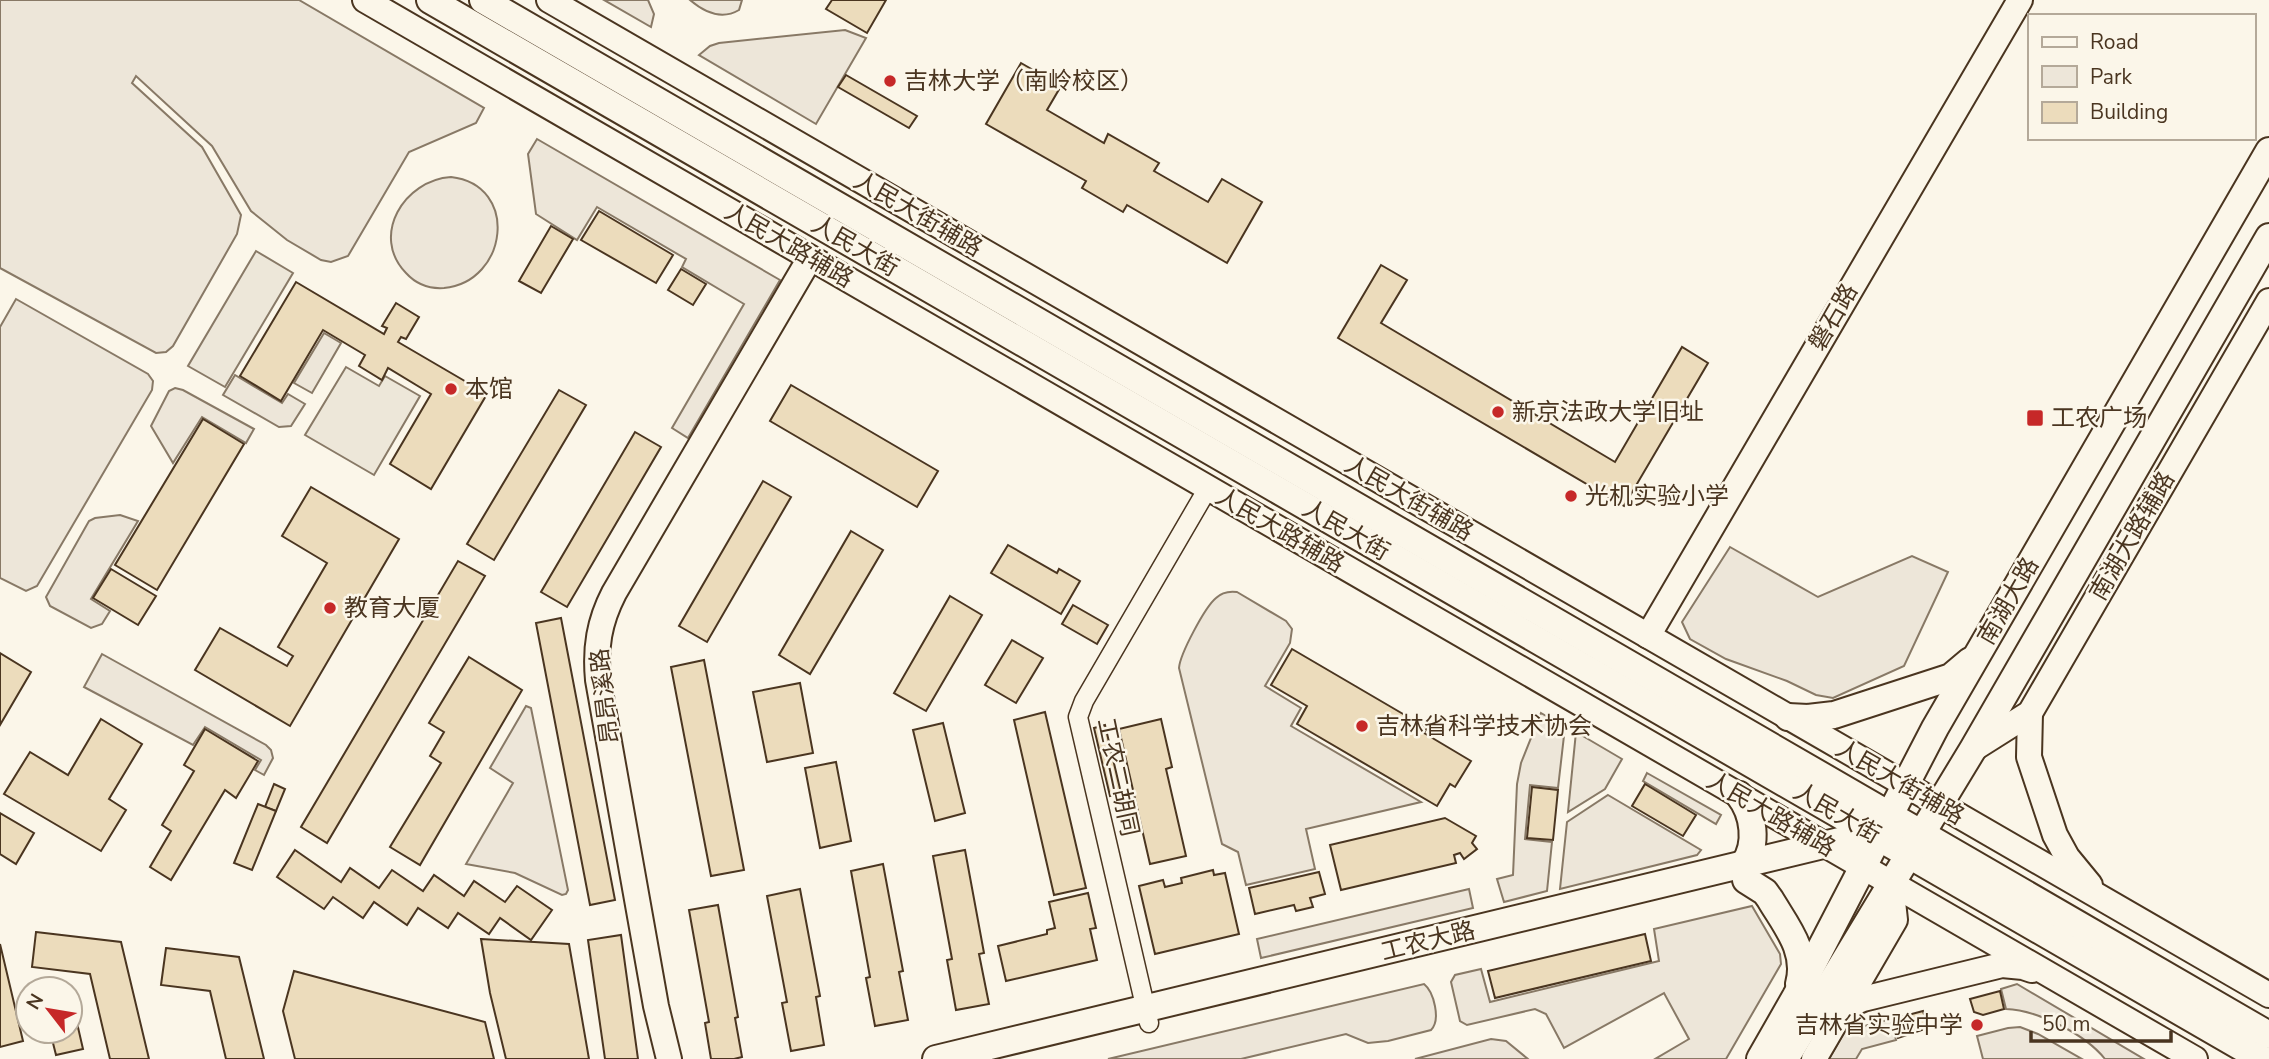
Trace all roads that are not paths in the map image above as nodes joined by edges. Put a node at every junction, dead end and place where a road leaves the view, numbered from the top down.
1 (365, 0) edge
2 (430, 0) edge
3 (483, 0) edge
4 (549, 0) edge
5 (2020, 0) edge
6 (2269, 150) edge
7 (2269, 237) edge
8 (810, 258) junction
9 (2269, 301) edge
10 (1208, 488) junction
11 (1648, 636) junction
12 (1980, 650) junction
13 (2030, 713) junction
14 (1788, 717) junction
15 (1973, 749) junction
16 (1905, 785) junction
17 (1739, 795) junction
18 (1939, 804) junction
19 (1865, 842) junction
20 (1915, 844) junction
21 (1745, 872) junction
22 (1891, 883) junction
23 (2112, 904) junction
24 (2059, 980) junction
25 (2269, 995) edge
26 (1796, 996) junction
27 (1844, 1007) junction
28 (1147, 1016) junction
29 (2269, 1035) edge
30 (669, 1059) edge
31 (936, 1059) edge
32 (998, 1059) edge
33 (1760, 1059) edge
34 (1785, 1059) edge
35 (1814, 1059) edge
36 (2195, 1059) edge
37 (2262, 1059) edge

1 - 8 main road, 人民大路辅路
2 - 19 main road, 人民大街
3 - 19 main road, 人民大街
4 - 11 main road, 人民大街辅路
5 - 11 main road, 磐石路
6 - 12 main road, 南湖大路
7 - 15 main road, 南湖大路
8 - 10 main road, 人民大路辅路
8 - 30 main road, 昂昂溪路
9 - 13 main road, 南湖大路辅路
10 - 17 main road, 人民大路辅路
10 - 28 street, 工农二胡同
11 - 14 main road, 人民大街辅路
12 - 14 main road
12 - 16 main road, 南湖大路
13 - 15 main road, 南湖大路辅路
13 - 23 main road
14 - 16 main road, 人民大街辅路
15 - 18 main road, 南湖大路
16 - 18 main road, 人民大街辅路
16 - 19 main road, 南湖大路
17 - 19 main road, 人民大路辅路
17 - 21 main road
18 - 20 main road, 南湖大路
18 - 23 main road, 人民大街辅路
19 - 20 main road, 工农大路
19 - 21 main road, 工农大路
19 - 22 main road, 人民大路辅路
19 - 26 main road, 南湖大路
20 - 22 main road, 南湖大路
20 - 29 main road, 人民大街
20 - 37 main road, 人民大街
21 - 26 main road
21 - 28 main road, 工农大路
22 - 24 main road, 人民大路辅路
22 - 27 main road
22 - 34 main road, 南湖大路
23 - 25 main road, 人民大街辅路
24 - 27 main road
24 - 36 main road, 人民大路辅路
26 - 33 main road, 南湖大路
27 - 35 main road
28 - 31 main road, 工农大路
28 - 32 main road, 工农大路

